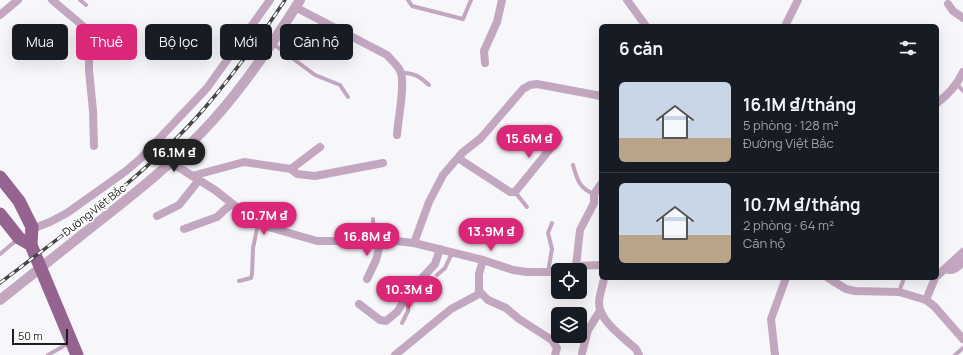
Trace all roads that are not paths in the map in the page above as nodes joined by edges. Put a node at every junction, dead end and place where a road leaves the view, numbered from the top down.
1 (18, 0) edge
2 (52, 0) edge
3 (80, 0) edge
4 (270, 0) edge
5 (408, 0) edge
6 (471, 0) edge
7 (502, 0) edge
8 (628, 0) edge
9 (798, 0) edge
10 (297, 4) edge
11 (948, 4) dead end
12 (86, 5) dead end
13 (0, 15) edge
14 (963, 18) edge
15 (645, 24) edge
16 (786, 24) edge
17 (272, 43) joint
18 (259, 60) edge
19 (485, 63) dead end
20 (963, 72) edge
21 (401, 73) junction
22 (957, 84) junction
23 (429, 85) dead end
24 (963, 91) edge
25 (599, 96) edge
26 (348, 97) dead end
27 (939, 101) edge
28 (397, 135) dead end
29 (559, 138) dead end
30 (94, 146) dead end
31 (320, 147) dead end
32 (460, 156) junction
33 (170, 162) junction
34 (383, 163) dead end
35 (572, 165) dead end
36 (291, 169) junction
37 (0, 177) edge
38 (196, 178) junction
39 (599, 187) edge
40 (515, 192) junction
41 (594, 194) junction
42 (231, 204) junction
43 (527, 207) dead end
44 (0, 214) edge
45 (157, 216) dead end
46 (373, 219) dead end
47 (552, 223) dead end
48 (258, 224) junction
49 (32, 227) junction
50 (184, 229) dead end
51 (20, 238) junction
52 (377, 241) junction
53 (414, 243) junction
54 (440, 249) junction
55 (34, 250) junction
56 (963, 252) edge
57 (452, 253) junction
58 (0, 254) edge
59 (483, 260) junction
60 (963, 262) edge
61 (576, 263) edge
62 (599, 265) edge
63 (587, 266) edge
64 (41, 268) junction
65 (945, 269) junction
66 (551, 271) edge
67 (548, 272) junction
68 (939, 274) edge
69 (437, 275) dead end
70 (367, 279) dead end
71 (604, 280) edge
72 (785, 280) edge
73 (831, 280) edge
74 (903, 280) edge
75 (935, 280) edge
76 (239, 281) dead end
77 (480, 292) junction
78 (899, 292) junction
79 (0, 300) edge
80 (926, 300) junction
81 (403, 301) junction
82 (359, 304) dead end
83 (600, 311) junction
84 (402, 323) dead end
85 (962, 337) edge
86 (71, 342) junction
87 (963, 348) edge
88 (582, 353) dead end
89 (48, 355) edge
90 (77, 355) edge
91 (395, 355) edge
92 (555, 355) edge
93 (639, 355) edge
94 (775, 355) edge
95 (955, 355) edge

1 - 13 street
2 - 30 street
3 - 12 lane
4 - 49 street
5 - 6 lane
7 - 19 street
8 - 15 street
9 - 16 street
10 - 17 street, Đường Việt Bắc
10 - 21 street
11 - 14 street
17 - 26 lane
18 - 33 street, Đường Việt Bắc
20 - 22 street
21 - 23 lane
21 - 28 street
22 - 24 lane
22 - 27 street
25 - 32 street
29 - 40 street
31 - 36 street
32 - 40 street
32 - 53 street
33 - 38 street
33 - 64 street, Đường Việt Bắc
34 - 36 street
35 - 41 lane
36 - 38 street
37 - 49 main road
38 - 42 street
38 - 45 street
39 - 41 street
40 - 43 lane
41 - 61 street
42 - 48 street
42 - 50 street
44 - 51 main road
46 - 52 lane
47 - 67 lane
48 - 52 street
48 - 76 lane
49 - 51 street
49 - 55 main road
51 - 55 main road
51 - 58 lane
52 - 53 street
52 - 70 street
53 - 54 street
54 - 57 street
54 - 81 street
55 - 64 main road
56 - 65 street
57 - 59 street
57 - 69 lane
59 - 67 street
59 - 77 street
60 - 65 street
62 - 63 street
64 - 79 street, Đường Việt Bắc
64 - 86 main road
65 - 68 street
66 - 67 street
71 - 83 street
72 - 94 street
73 - 78 street
74 - 78 lane
75 - 80 street
77 - 91 street
77 - 92 street
78 - 80 street
80 - 85 street
81 - 82 street
81 - 84 lane
83 - 88 street
83 - 93 street
86 - 89 lane
86 - 90 main road
87 - 95 lane

